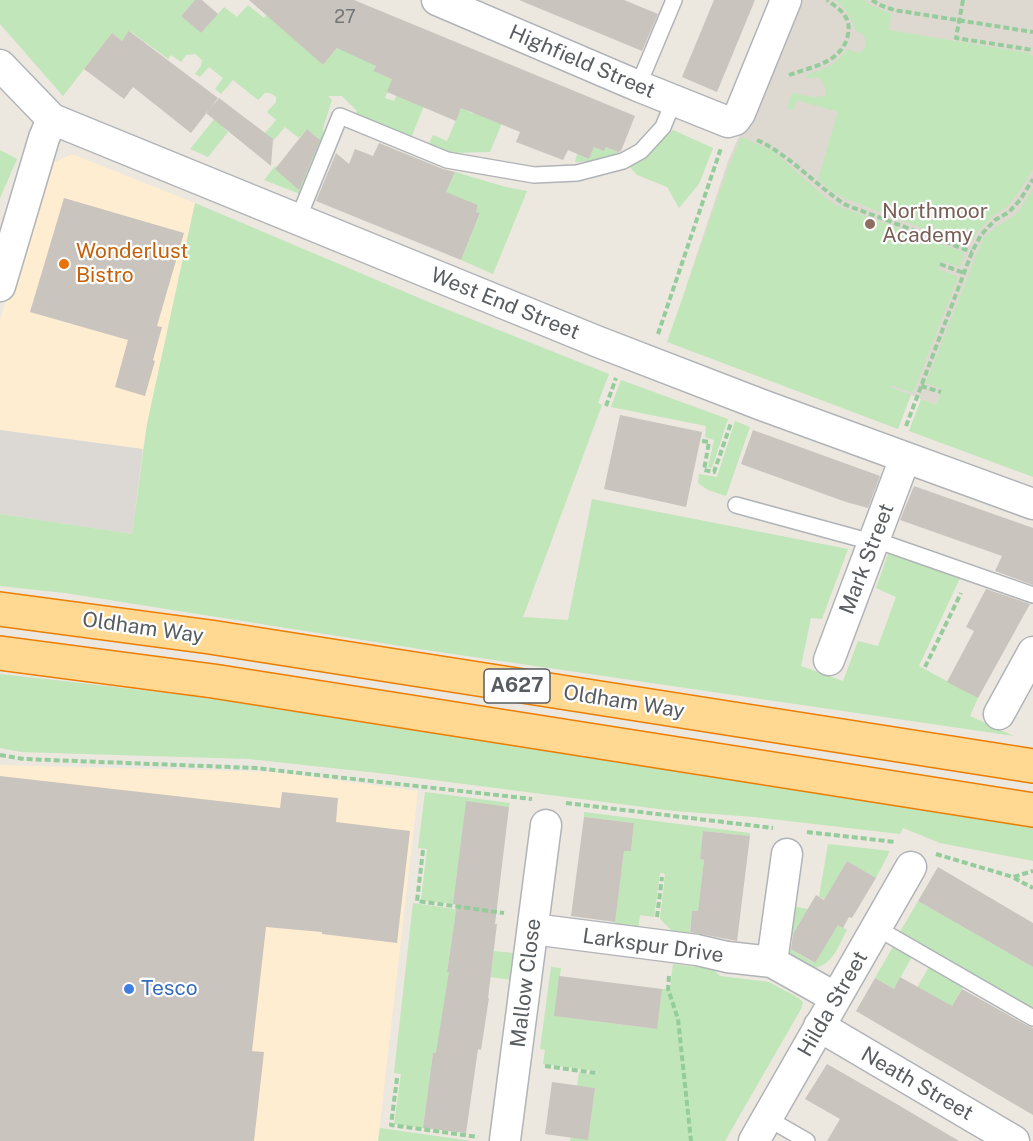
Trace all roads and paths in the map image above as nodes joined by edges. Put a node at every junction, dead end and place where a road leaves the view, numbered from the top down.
1 (437, 0) edge
2 (674, 0) edge
3 (786, 0) edge
4 (827, 0) edge
5 (872, 0) edge
6 (963, 0) edge
7 (959, 21) junction
8 (1033, 32) edge
9 (1033, 50) edge
10 (0, 65) edge
11 (798, 72) dead end
12 (638, 86) junction
13 (674, 100) junction
14 (52, 119) junction
15 (728, 122) junction
16 (754, 138) dead end
17 (1033, 179) edge
18 (298, 219) junction
19 (972, 252) junction
20 (940, 264) dead end
21 (964, 273) junction
22 (0, 286) edge
23 (648, 360) junction
24 (618, 372) dead end
25 (921, 386) junction
26 (941, 393) dead end
27 (740, 397) junction
28 (606, 405) dead end
29 (702, 441) dead end
30 (904, 447) junction
31 (1033, 504) edge
32 (736, 505) dead end
33 (873, 542) junction
34 (971, 573) junction
35 (1033, 595) edge
36 (0, 609) edge
37 (1033, 652) edge
38 (0, 653) edge
39 (829, 660) dead end
40 (925, 667) dead end
41 (999, 714) dead end
42 (0, 755) edge
43 (1033, 766) edge
44 (547, 809) junction
45 (1033, 810) edge
46 (788, 838) junction
47 (423, 850) dead end
48 (914, 854) junction
49 (1033, 871) edge
50 (662, 877) dead end
51 (1014, 878) junction
52 (1033, 888) edge
53 (534, 923) junction
54 (877, 928) junction
55 (654, 944) junction
56 (772, 962) junction
57 (670, 969) dead end
58 (836, 998) junction
59 (1033, 1018) edge
60 (819, 1026) junction
61 (543, 1066) dead end
62 (596, 1073) dead end
63 (397, 1078) dead end
64 (760, 1129) edge
65 (505, 1140) edge
66 (691, 1141) edge
67 (807, 1141) edge
68 (1014, 1141) edge

1 - 12 street, Highfield Street
2 - 12 lane
3 - 15 street
4 - 11 path
5 - 7 path
6 - 7 path
7 - 8 path
7 - 9 path
10 - 14 street, West End Street
12 - 13 street, Highfield Street
13 - 15 street, Highfield Street
13 - 18 lane
14 - 18 street, West End Street
14 - 22 street
15 - 23 path
16 - 19 path
17 - 19 path
18 - 23 street, West End Street
19 - 21 path
20 - 21 path
21 - 25 path
23 - 27 street, West End Street
24 - 28 path
25 - 26 path
25 - 30 path
27 - 29 path
27 - 30 street, West End Street
30 - 31 street, West End Street
30 - 33 street, Mark Street
32 - 33 lane
33 - 34 lane
33 - 39 street, Mark Street
34 - 35 lane
34 - 40 path
36 - 43 highway, Oldham Way / A627
37 - 41 street
38 - 45 highway, Oldham Way / A627
42 - 44 path
44 - 46 path
44 - 53 street, Mallow Close
46 - 48 path
46 - 56 street
47 - 53 path
48 - 51 path
48 - 54 street, Hilda Street
49 - 51 path
50 - 55 path
51 - 52 path
53 - 55 street, Larkspur Drive
53 - 65 street, Mallow Close
54 - 58 street, Hilda Street
54 - 59 lane
55 - 56 street, Larkspur Drive
56 - 58 street, Larkspur Drive
57 - 66 path
58 - 60 street, Hilda Street
60 - 64 street, Hilda Street
60 - 68 street, Neath Street
61 - 62 path
63 - 65 path
64 - 67 lane

